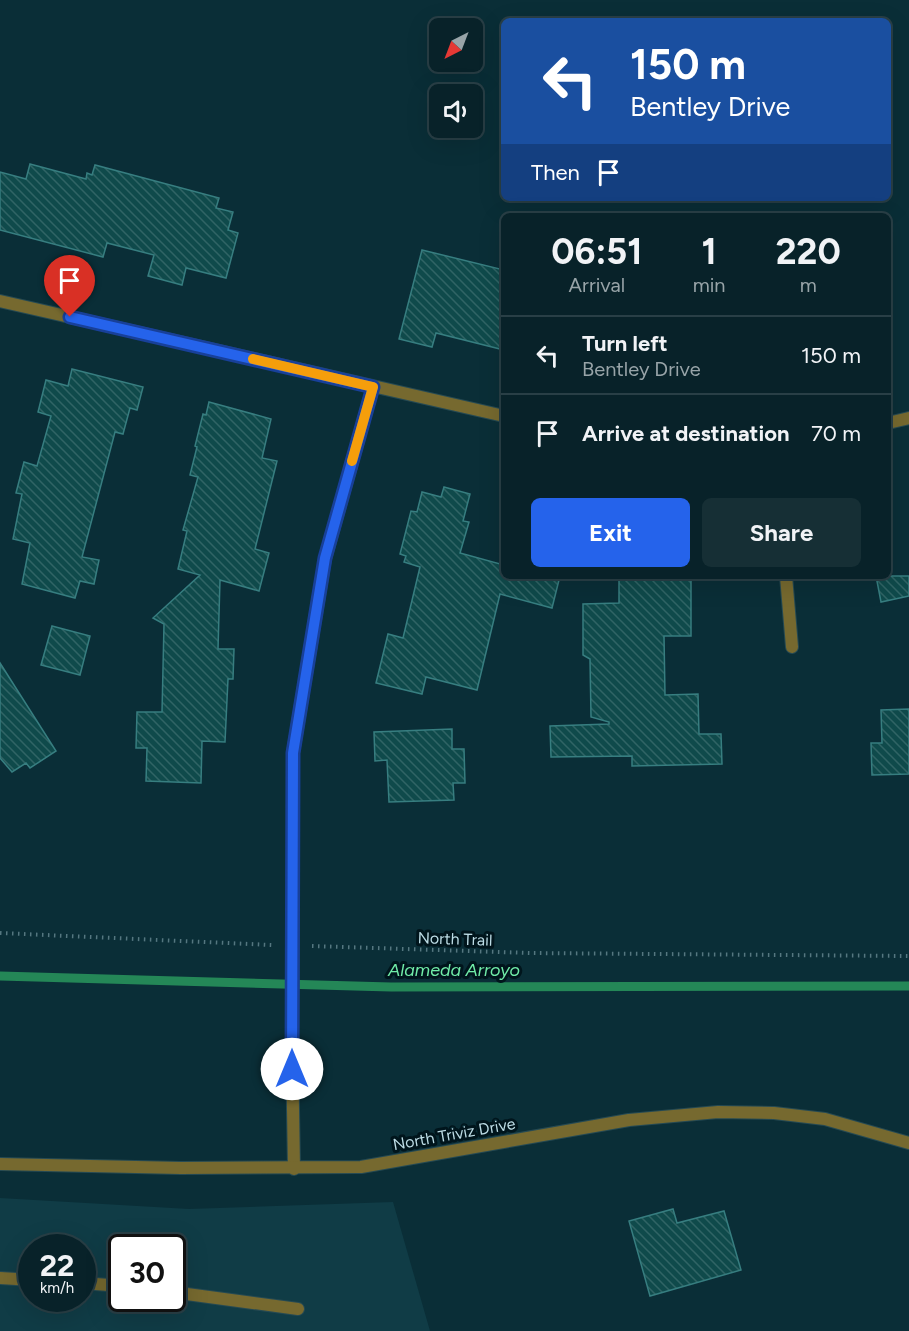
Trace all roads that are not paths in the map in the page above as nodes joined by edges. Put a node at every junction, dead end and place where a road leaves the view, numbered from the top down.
1 (0, 301) edge
2 (373, 387) junction
3 (501, 415) edge
4 (909, 418) edge
5 (891, 422) edge
6 (786, 579) edge
7 (792, 647) dead end
8 (909, 1143) edge
9 (0, 1164) edge
10 (294, 1169) junction
11 (0, 1278) edge
12 (18, 1279) edge
13 (186, 1294) edge
14 (298, 1309) dead end

1 - 2 street
2 - 3 street
2 - 10 street, bridge
4 - 5 street
6 - 7 street
8 - 10 street, North Triviz Drive
9 - 10 street, North Triviz Drive
11 - 12 street
13 - 14 street

